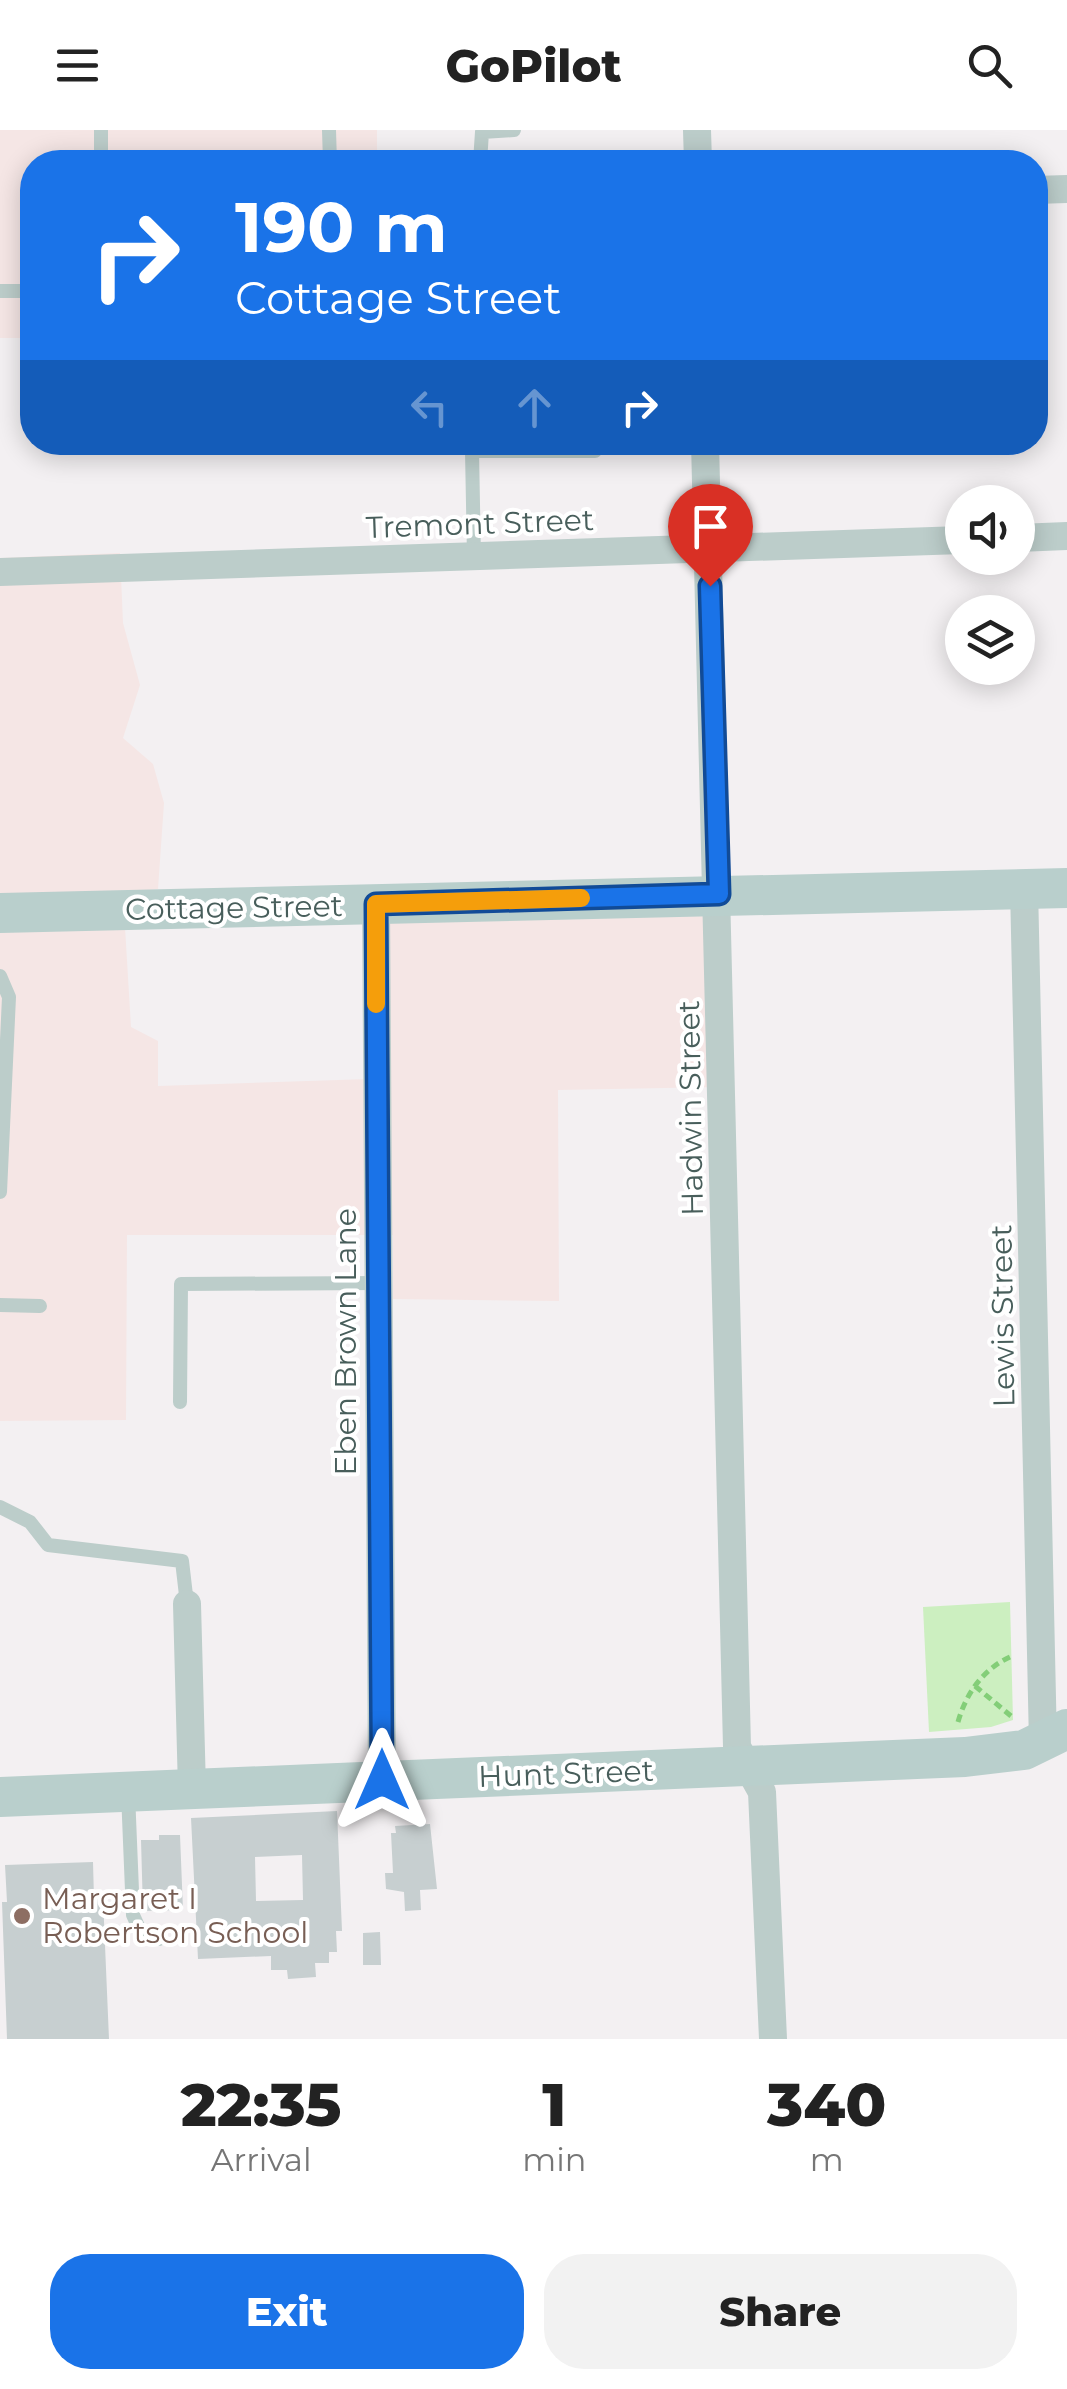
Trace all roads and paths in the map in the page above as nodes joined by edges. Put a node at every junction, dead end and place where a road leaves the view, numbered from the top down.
1 (514, 130) edge
2 (481, 150) edge
3 (472, 455) edge
4 (706, 455) edge
5 (1067, 536) edge
6 (1035, 537) edge
7 (945, 541) edge
8 (708, 548) junction
9 (474, 557) junction
10 (0, 572) edge
11 (1024, 887) junction
12 (1067, 888) edge
13 (719, 894) junction
14 (376, 904) junction
15 (0, 913) edge
16 (0, 976) edge
17 (0, 1192) edge
18 (378, 1282) junction
19 (0, 1305) edge
20 (40, 1306) dead end
21 (180, 1402) dead end
22 (0, 1507) edge
23 (186, 1604) joint
24 (1018, 1654) dead end
25 (974, 1686) junction
26 (1042, 1730) edge
27 (956, 1735) dead end
28 (750, 1769) junction
29 (382, 1780) junction
30 (192, 1789) junction
31 (128, 1792) junction
32 (0, 1797) edge
33 (160, 1939) dead end
34 (774, 2039) edge

1 - 2 lane
3 - 9 lane
4 - 8 street, Hadwin Street
5 - 6 street
7 - 8 street, Tremont Street
8 - 9 street, Tremont Street
8 - 13 street, Hadwin Street
9 - 10 street, Tremont Street
11 - 12 street, Cottage Street
11 - 13 street, Cottage Street
11 - 26 street, Lewis Street
13 - 14 street, Cottage Street
13 - 28 street, Hadwin Street
14 - 15 street, Cottage Street
14 - 18 street, Eben Brown Lane
16 - 17 lane
18 - 21 lane
18 - 29 street, Eben Brown Lane
19 - 20 lane
22 - 23 lane
23 - 30 street
24 - 25 path
25 - 26 path
25 - 27 path
26 - 28 street, Hunt Street
28 - 29 street, Hunt Street
28 - 34 street, Hadwin Street
29 - 30 street, Hunt Street
30 - 31 street, Hunt Street
31 - 32 street, Hunt Street
31 - 33 lane

